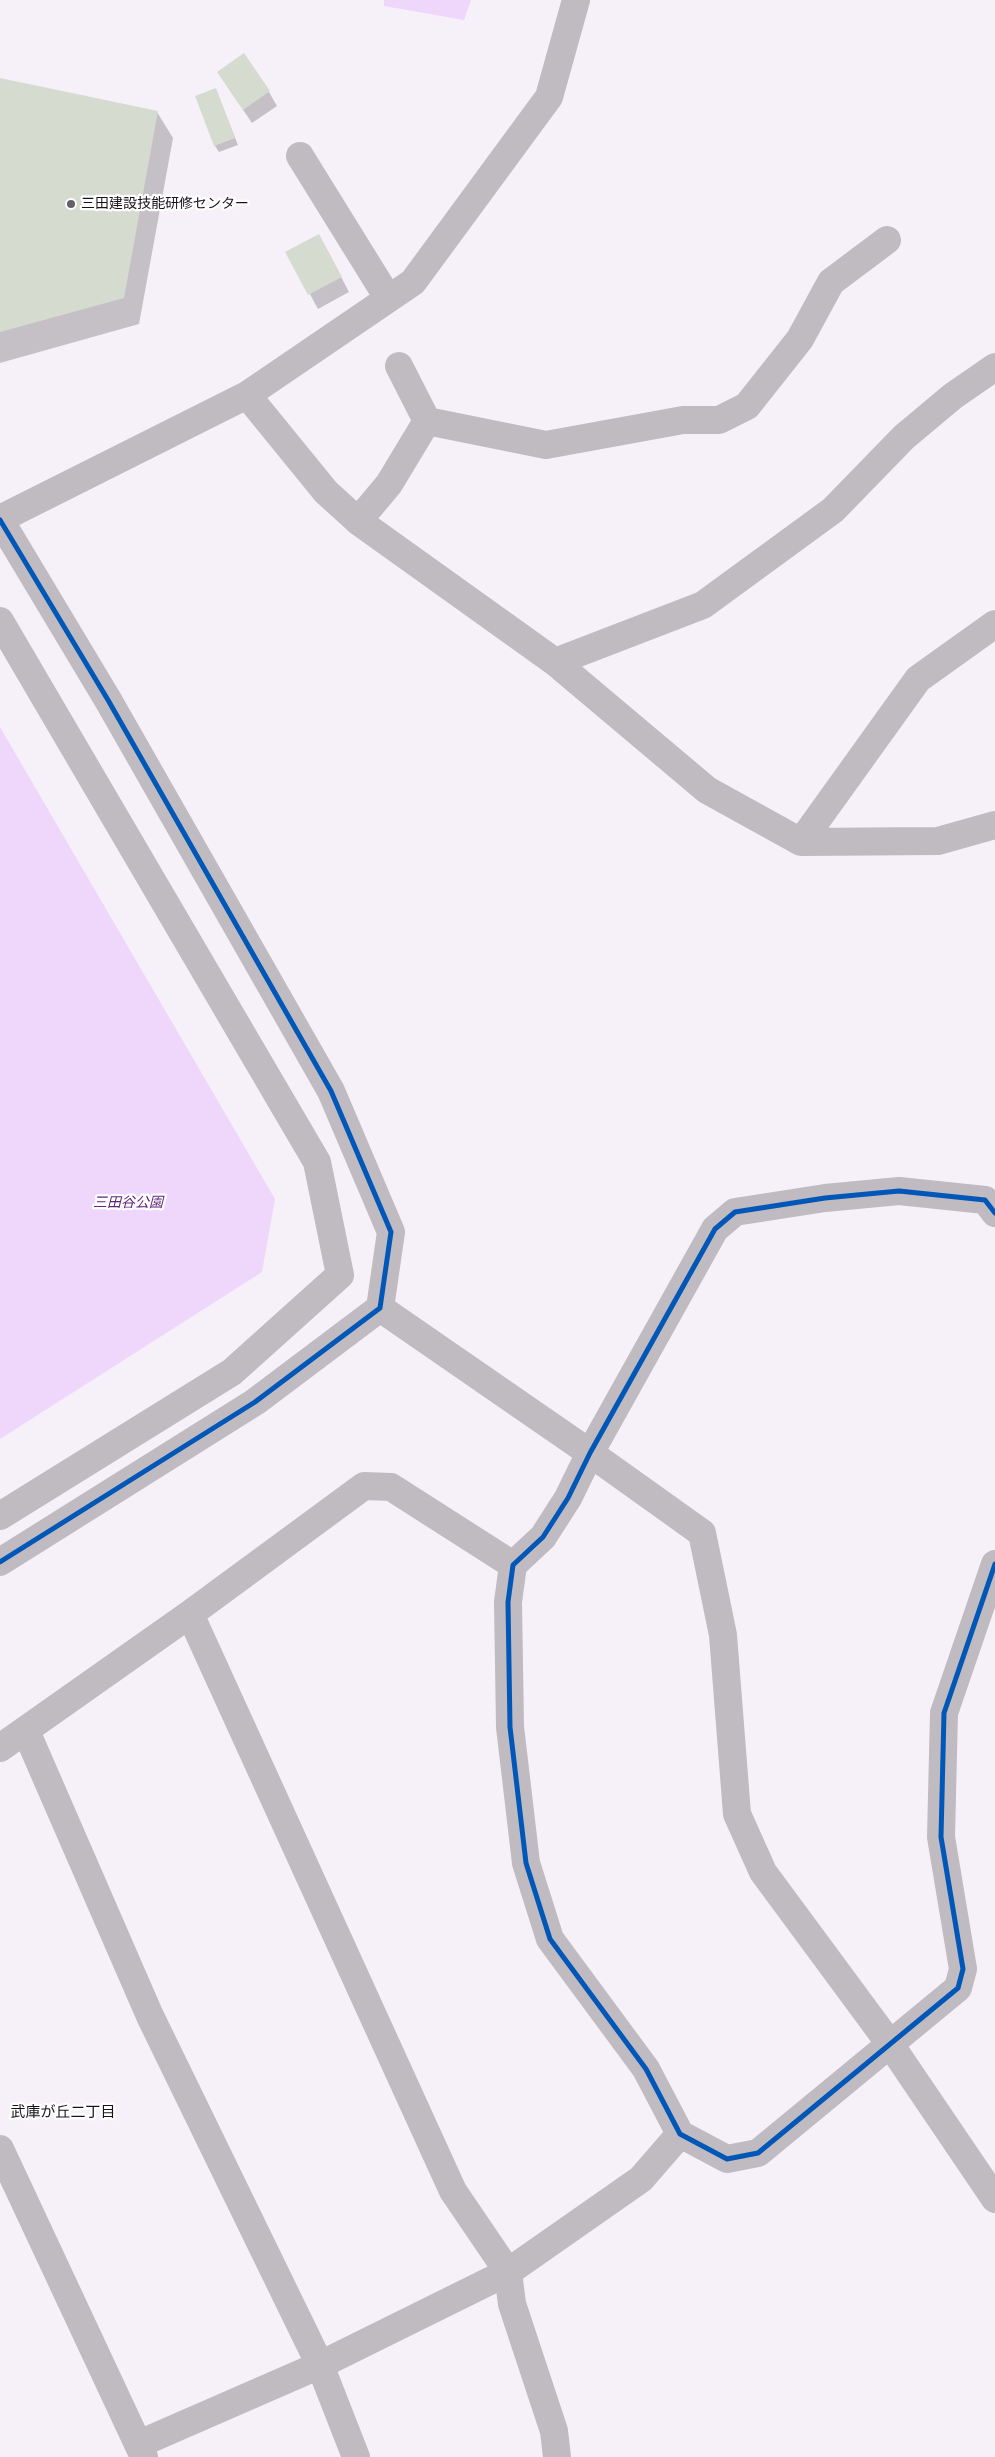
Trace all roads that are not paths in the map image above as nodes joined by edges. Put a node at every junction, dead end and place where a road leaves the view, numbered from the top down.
1 (576, 0) edge
2 (300, 156) dead end
3 (887, 240) dead end
4 (388, 298) junction
5 (399, 366) dead end
6 (995, 367) edge
7 (246, 395) junction
8 (427, 421) junction
9 (0, 520) edge
10 (358, 521) junction
11 (0, 621) edge
12 (995, 624) edge
13 (555, 662) junction
14 (995, 825) edge
15 (801, 842) junction
16 (995, 1213) edge
17 (380, 1308) junction
18 (590, 1453) junction
19 (0, 1516) edge
20 (0, 1562) edge
21 (995, 1564) edge
22 (513, 1565) junction
23 (190, 1614) junction
24 (26, 1731) junction
25 (0, 1748) edge
26 (890, 2044) junction
27 (680, 2134) junction
28 (0, 2149) edge
29 (995, 2199) edge
30 (508, 2272) junction
31 (320, 2365) junction
32 (141, 2450) edge
33 (356, 2457) edge
34 (557, 2457) edge

1 - 4 street
2 - 4 street
3 - 8 street
4 - 7 street
5 - 8 street
6 - 13 street
7 - 9 street
7 - 10 street
8 - 10 street
9 - 17 street
10 - 13 street
11 - 19 street
12 - 15 street
13 - 15 street
14 - 15 street
16 - 18 street
17 - 18 street
17 - 20 street
18 - 22 street
18 - 26 street
21 - 26 street
22 - 23 street
22 - 27 street
23 - 24 street
23 - 30 street
24 - 25 street
24 - 31 street
26 - 27 street
26 - 29 street
27 - 30 street
28 - 32 street
30 - 31 street
30 - 34 street
31 - 32 street
31 - 33 street

